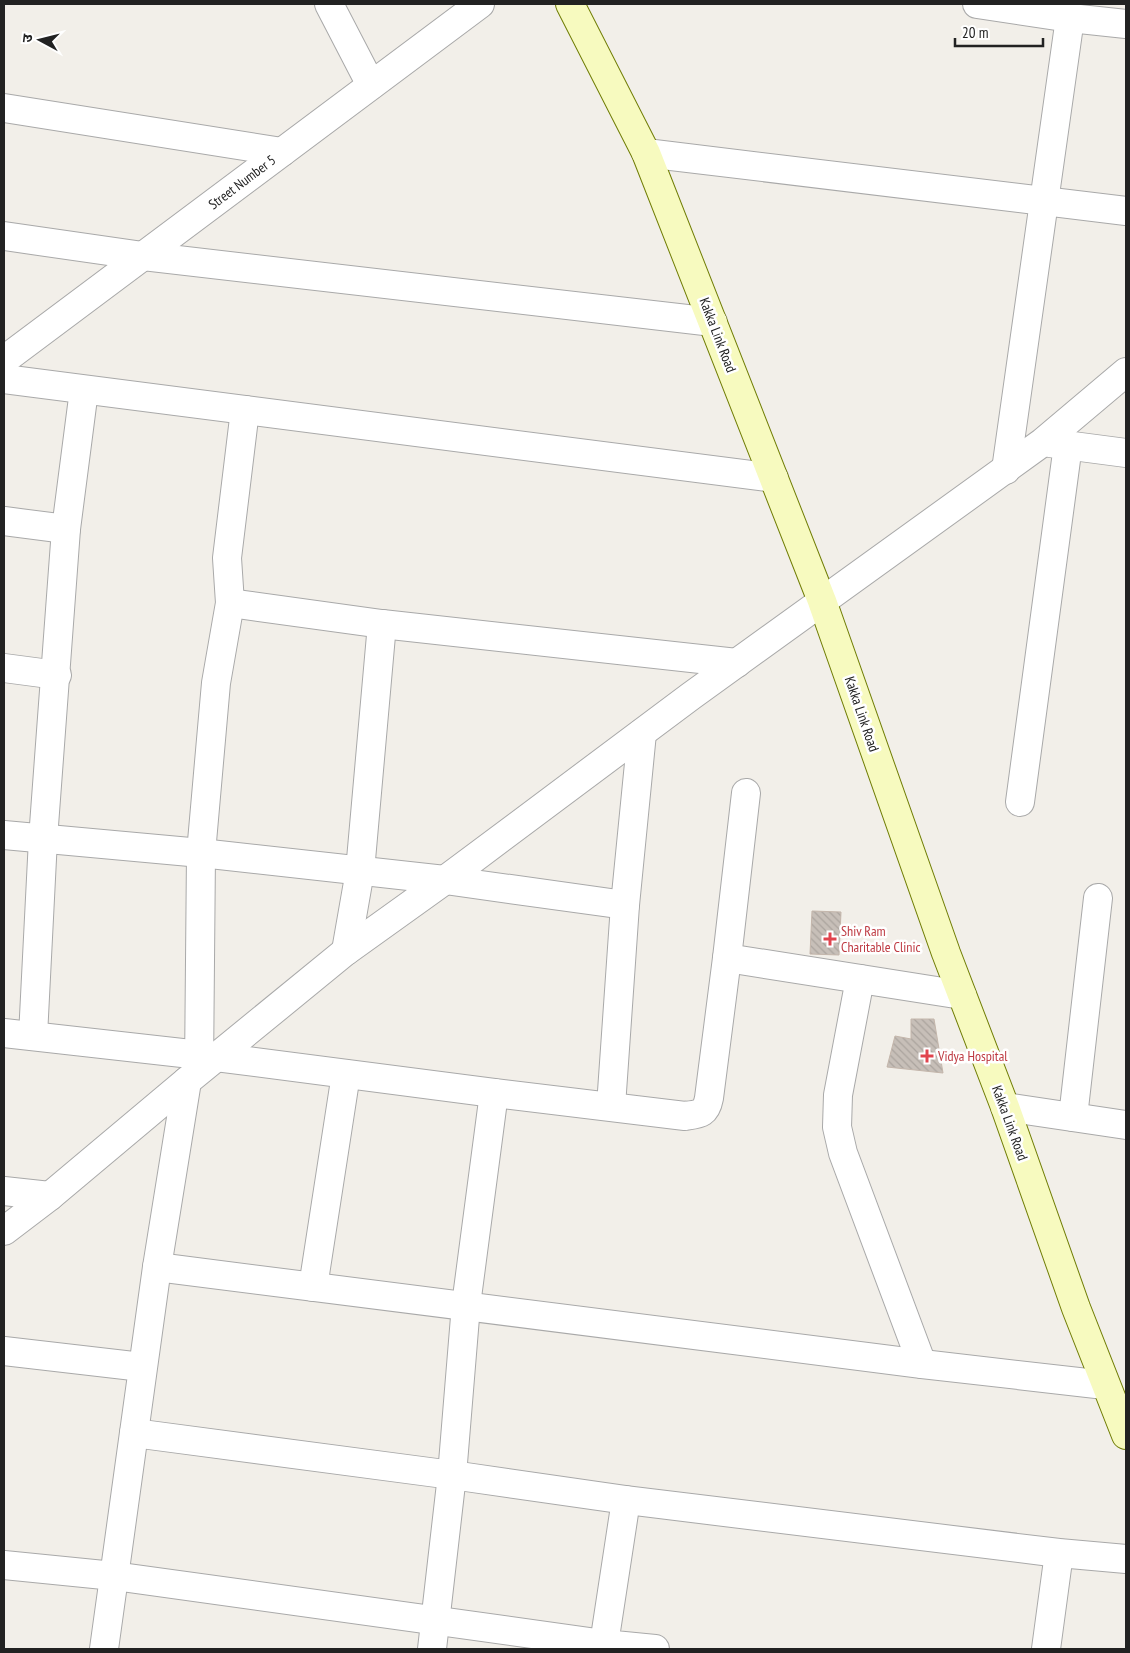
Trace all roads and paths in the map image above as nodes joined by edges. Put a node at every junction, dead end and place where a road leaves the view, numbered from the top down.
1 (329, 4) edge
2 (480, 4) edge
3 (570, 4) edge
4 (977, 4) edge
5 (1070, 18) junction
6 (1126, 24) edge
7 (371, 85) junction
8 (4, 108) edge
9 (282, 152) junction
10 (646, 153) junction
11 (1044, 200) junction
12 (1126, 211) edge
13 (4, 236) edge
14 (143, 256) junction
15 (713, 322) junction
16 (4, 360) edge
17 (1126, 372) edge
18 (4, 380) edge
19 (84, 390) junction
20 (245, 410) junction
21 (1056, 443) junction
22 (1126, 453) edge
23 (1006, 470) junction
24 (774, 478) junction
25 (4, 521) edge
26 (66, 529) junction
27 (822, 601) junction
28 (230, 603) junction
29 (382, 624) junction
30 (737, 663) junction
31 (4, 668) edge
32 (57, 674) junction
33 (642, 732) junction
34 (746, 793) dead end
35 (1020, 802) dead end
36 (4, 835) edge
37 (43, 839) junction
38 (201, 853) junction
39 (360, 871) junction
40 (445, 880) junction
41 (1098, 898) dead end
42 (625, 905) junction
43 (346, 951) junction
44 (727, 958) junction
45 (860, 979) junction
46 (962, 994) junction
47 (4, 1033) edge
48 (33, 1036) junction
49 (201, 1066) junction
50 (346, 1074) junction
51 (494, 1094) junction
52 (611, 1106) junction
53 (1004, 1107) junction
54 (1074, 1117) junction
55 (1126, 1125) edge
56 (4, 1191) edge
57 (50, 1196) junction
58 (4, 1231) edge
59 (156, 1267) junction
60 (312, 1287) junction
61 (466, 1305) junction
62 (4, 1351) edge
63 (922, 1364) junction
64 (142, 1367) junction
65 (1105, 1385) junction
66 (134, 1433) junction
67 (1126, 1435) edge
68 (452, 1474) junction
69 (626, 1500) junction
70 (1059, 1553) junction
71 (1126, 1559) edge
72 (4, 1565) edge
73 (114, 1576) junction
74 (435, 1620) junction
75 (604, 1646) edge
76 (104, 1649) edge
77 (432, 1649) edge
78 (654, 1649) edge
79 (1046, 1649) edge

1 - 7 street
2 - 7 street, Street Number 5
3 - 10 street, Kakka Link Road
4 - 5 street
5 - 6 street
5 - 11 street
7 - 9 street, Street Number 5
8 - 9 street
9 - 14 street, Street Number 5
10 - 11 street
10 - 15 street, Kakka Link Road
11 - 12 street
11 - 23 street
13 - 14 street
14 - 15 street
14 - 16 street, Street Number 5
15 - 24 street, Kakka Link Road
17 - 21 street
18 - 19 street
19 - 20 street
19 - 26 street
20 - 24 street
20 - 28 street
21 - 22 street
21 - 23 street
21 - 35 street
23 - 27 street
24 - 27 street, Kakka Link Road
25 - 26 street
26 - 32 street
27 - 30 street
27 - 46 street, Kakka Link Road
28 - 29 street
28 - 38 street
29 - 30 street
29 - 39 street
30 - 33 street
31 - 32 street
32 - 37 street
33 - 40 street
33 - 42 street
34 - 44 street
36 - 37 street
37 - 38 street
37 - 48 street
38 - 39 street
38 - 49 street
39 - 40 street
39 - 43 street
40 - 42 street
40 - 43 street
41 - 54 street
42 - 52 street
43 - 49 street
44 - 45 street
44 - 52 street
45 - 46 street
45 - 63 street
46 - 53 street, Kakka Link Road
47 - 48 street
48 - 49 street
49 - 50 street
49 - 57 street
49 - 59 street
50 - 51 street
50 - 60 street
51 - 52 street
51 - 61 street
53 - 54 street
53 - 65 street, Kakka Link Road
54 - 55 street
56 - 57 street
57 - 58 street
59 - 60 street
59 - 64 street
60 - 61 street
61 - 63 street
61 - 68 street
62 - 64 street
63 - 65 street
64 - 66 street
65 - 67 street, Kakka Link Road
66 - 68 street
66 - 73 street
68 - 69 street
68 - 74 street
69 - 70 street
69 - 75 street
70 - 71 street
70 - 79 street
72 - 73 street
73 - 74 street
73 - 76 street
74 - 75 street
74 - 77 street
75 - 78 street

